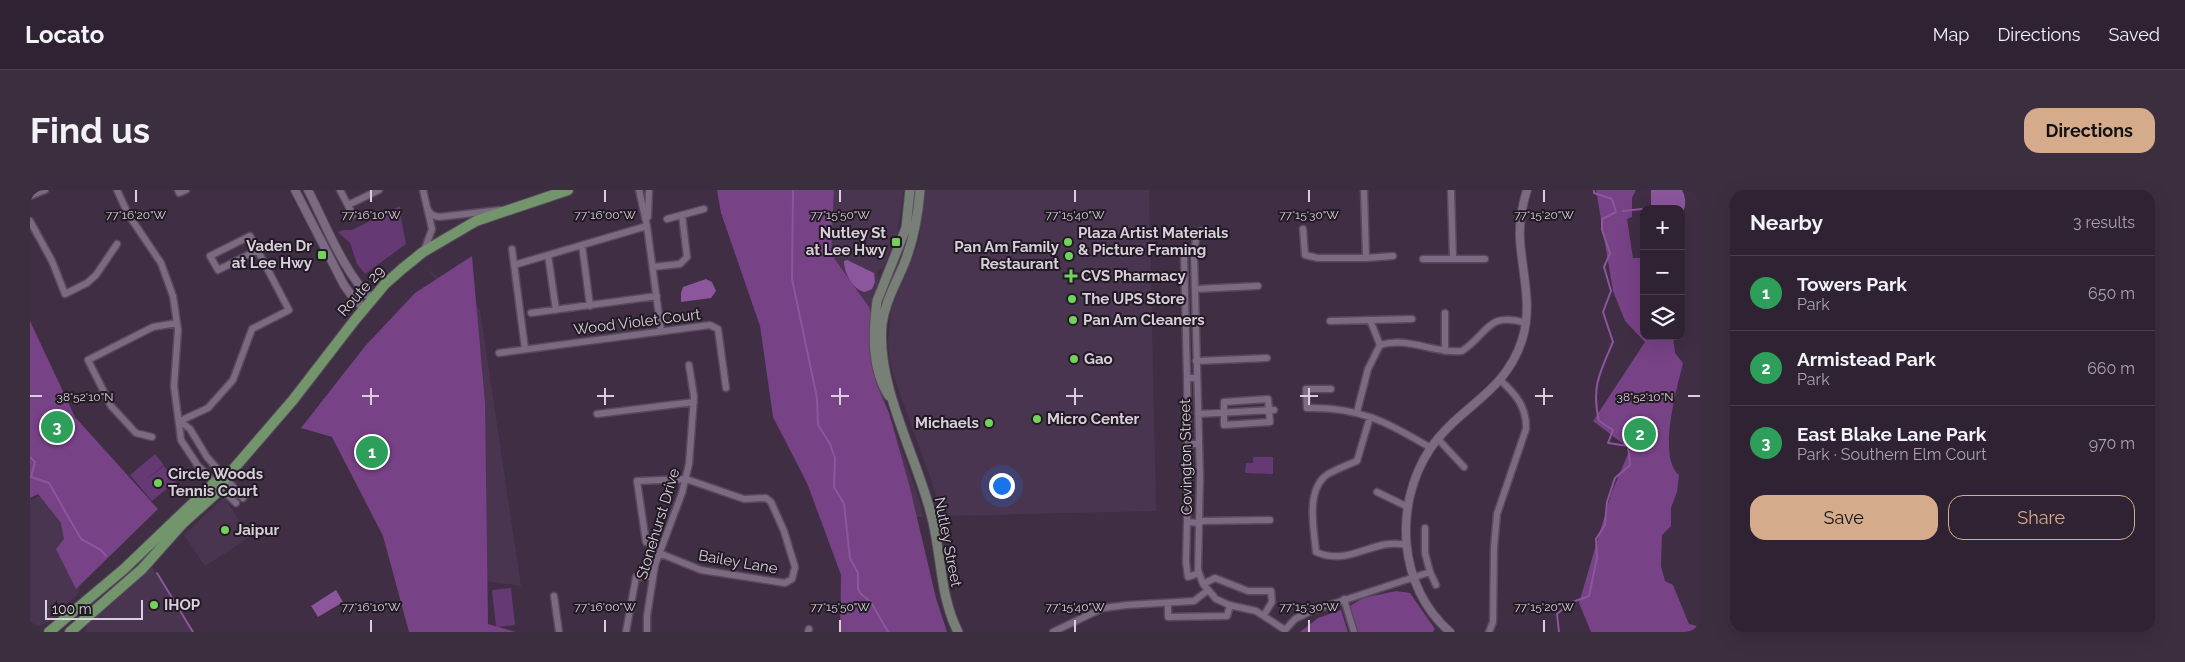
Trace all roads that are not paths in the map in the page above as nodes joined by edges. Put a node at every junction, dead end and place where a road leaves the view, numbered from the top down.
1 (45, 190) edge
2 (116, 190) edge
3 (178, 190) edge
4 (186, 190) edge
5 (295, 190) edge
6 (308, 190) edge
7 (340, 190) edge
8 (378, 190) edge
9 (423, 190) edge
10 (568, 190) edge
11 (639, 190) edge
12 (650, 190) edge
13 (910, 190) edge
14 (920, 190) edge
15 (1364, 190) edge
16 (1451, 190) edge
17 (1527, 190) edge
18 (30, 196) edge
19 (348, 206) junction
20 (508, 209) junction
21 (704, 209) dead end
22 (428, 210) junction
23 (353, 215) dead end
24 (682, 215) junction
25 (667, 219) dead end
26 (30, 221) edge
27 (647, 226) junction
28 (1303, 228) dead end
29 (1201, 231) dead end
30 (117, 244) dead end
31 (582, 245) junction
32 (1194, 248) junction
33 (512, 249) dead end
34 (258, 250) junction
35 (424, 252) junction
36 (548, 255) junction
37 (1393, 256) dead end
38 (1366, 258) junction
39 (1423, 259) dead end
40 (1453, 259) junction
41 (1485, 259) dead end
42 (514, 265) junction
43 (653, 267) junction
44 (1258, 286) dead end
45 (1195, 289) junction
46 (657, 296) junction
47 (372, 299) junction
48 (590, 306) junction
49 (364, 308) junction
50 (556, 310) junction
51 (531, 313) dead end
52 (1445, 313) dead end
53 (1370, 320) junction
54 (1412, 320) dead end
55 (1330, 321) dead end
56 (177, 323) junction
57 (1526, 324) junction
58 (662, 331) junction
59 (1380, 345) junction
60 (525, 349) junction
61 (1445, 351) junction
62 (499, 352) dead end
63 (1267, 358) dead end
64 (1196, 361) junction
65 (689, 365) dead end
66 (1188, 378) junction
67 (1197, 378) junction
68 (1500, 380) junction
69 (726, 388) dead end
70 (1331, 389) dead end
71 (892, 400) junction
72 (694, 402) junction
73 (1271, 410) junction
74 (1357, 412) junction
75 (1224, 413) junction
76 (597, 414) dead end
77 (1198, 414) junction
78 (1370, 417) junction
79 (180, 421) junction
80 (152, 436) dead end
81 (1438, 439) junction
82 (1188, 444) junction
83 (1199, 444) junction
84 (1431, 448) junction
85 (1464, 467) dead end
86 (225, 478) junction
87 (686, 479) junction
88 (218, 486) junction
89 (1378, 492) dead end
90 (243, 498) dead end
91 (236, 503) dead end
92 (1408, 506) junction
93 (1270, 520) dead end
94 (1187, 522) junction
95 (1200, 522) junction
96 (1425, 528) dead end
97 (646, 542) dead end
98 (1406, 545) junction
99 (659, 553) junction
100 (1430, 572) junction
101 (1199, 573) junction
102 (652, 576) junction
103 (1412, 578) junction
104 (1436, 585) dead end
105 (1205, 587) junction
106 (554, 596) dead end
107 (1344, 599) junction
108 (1168, 604) junction
109 (1230, 605) junction
110 (1264, 615) junction
111 (84, 620) junction
112 (1285, 631) edge
113 (49, 632) edge
114 (70, 632) edge
115 (79, 632) edge
116 (559, 632) edge
117 (626, 632) edge
118 (647, 632) edge
119 (958, 632) edge
120 (1053, 632) edge
121 (1354, 632) edge
122 (1449, 632) edge
123 (1489, 632) edge

1 - 18 street
2 - 56 street
3 - 4 street
5 - 49 street
6 - 47 street
7 - 19 street
8 - 19 street
9 - 22 street
10 - 20 main road, Route 29
11 - 27 street
12 - 27 street
13 - 71 main road, Nutley Street
14 - 71 main road, Nutley Street
15 - 38 street
16 - 40 street
17 - 57 street
19 - 23 street
20 - 22 street
20 - 35 main road, Route 29
21 - 24 street
22 - 35 street
24 - 25 street
24 - 43 street
26 - 30 street
27 - 31 street
27 - 43 street
28 - 38 street
29 - 32 street, Covington Street
31 - 36 street
31 - 48 street
32 - 45 street, Covington Street
32 - 66 street
33 - 42 street
34 - 34 street
34 - 79 street
35 - 47 main road, Route 29
36 - 42 street
36 - 50 street
37 - 38 street
39 - 40 street
40 - 41 street
42 - 60 street
43 - 46 street
44 - 45 street
45 - 64 street, Covington Street
46 - 48 street
46 - 58 street
47 - 49 main road, Route 29
48 - 50 street
49 - 86 main road, Route 29
50 - 51 street
52 - 61 street
53 - 54 street
53 - 55 street
53 - 59 street
56 - 79 street
56 - 80 street
57 - 61 street
57 - 68 street
58 - 60 street, Wood Violet Court
58 - 69 street, Wood Violet Court
59 - 61 street
59 - 74 street
60 - 62 street, Wood Violet Court
63 - 64 street
64 - 67 street, Covington Street
65 - 72 street, Stonehurst Drive
66 - 67 street
66 - 82 street
67 - 77 street, Covington Street
68 - 81 street
68 - 123 street
70 - 74 street
71 - 119 main road, Nutley Street
72 - 76 street
72 - 87 street, Stonehurst Drive
73 - 75 street
73 - 75 street
73 - 75 street
74 - 78 street
75 - 77 street
77 - 83 street, Covington Street
78 - 84 street
78 - 98 street
79 - 86 street
79 - 88 street
81 - 84 street
81 - 85 street
82 - 83 street
82 - 94 street
83 - 95 street, Covington Street
84 - 92 street
86 - 88 main road, Route 29
86 - 90 street
87 - 97 street
87 - 99 street, Stonehurst Drive
87 - 99 street, Bailey Lane
88 - 91 street
88 - 111 main road, Route 29
88 - 113 main road, Route 29
89 - 92 street
92 - 98 street
93 - 95 street
94 - 95 street
94 - 101 street
95 - 101 street, Covington Street
96 - 100 street
98 - 103 street
99 - 102 street, Stonehurst Drive
100 - 103 street
100 - 104 street
101 - 105 street, Covington Street
102 - 117 street
102 - 118 street, Stonehurst Drive
103 - 107 street
103 - 122 street
105 - 108 street
105 - 109 street
105 - 110 street
106 - 116 street
107 - 112 street
107 - 121 street
108 - 109 street
108 - 120 street
109 - 110 street
110 - 112 street
111 - 114 main road, Route 29
111 - 115 main road

